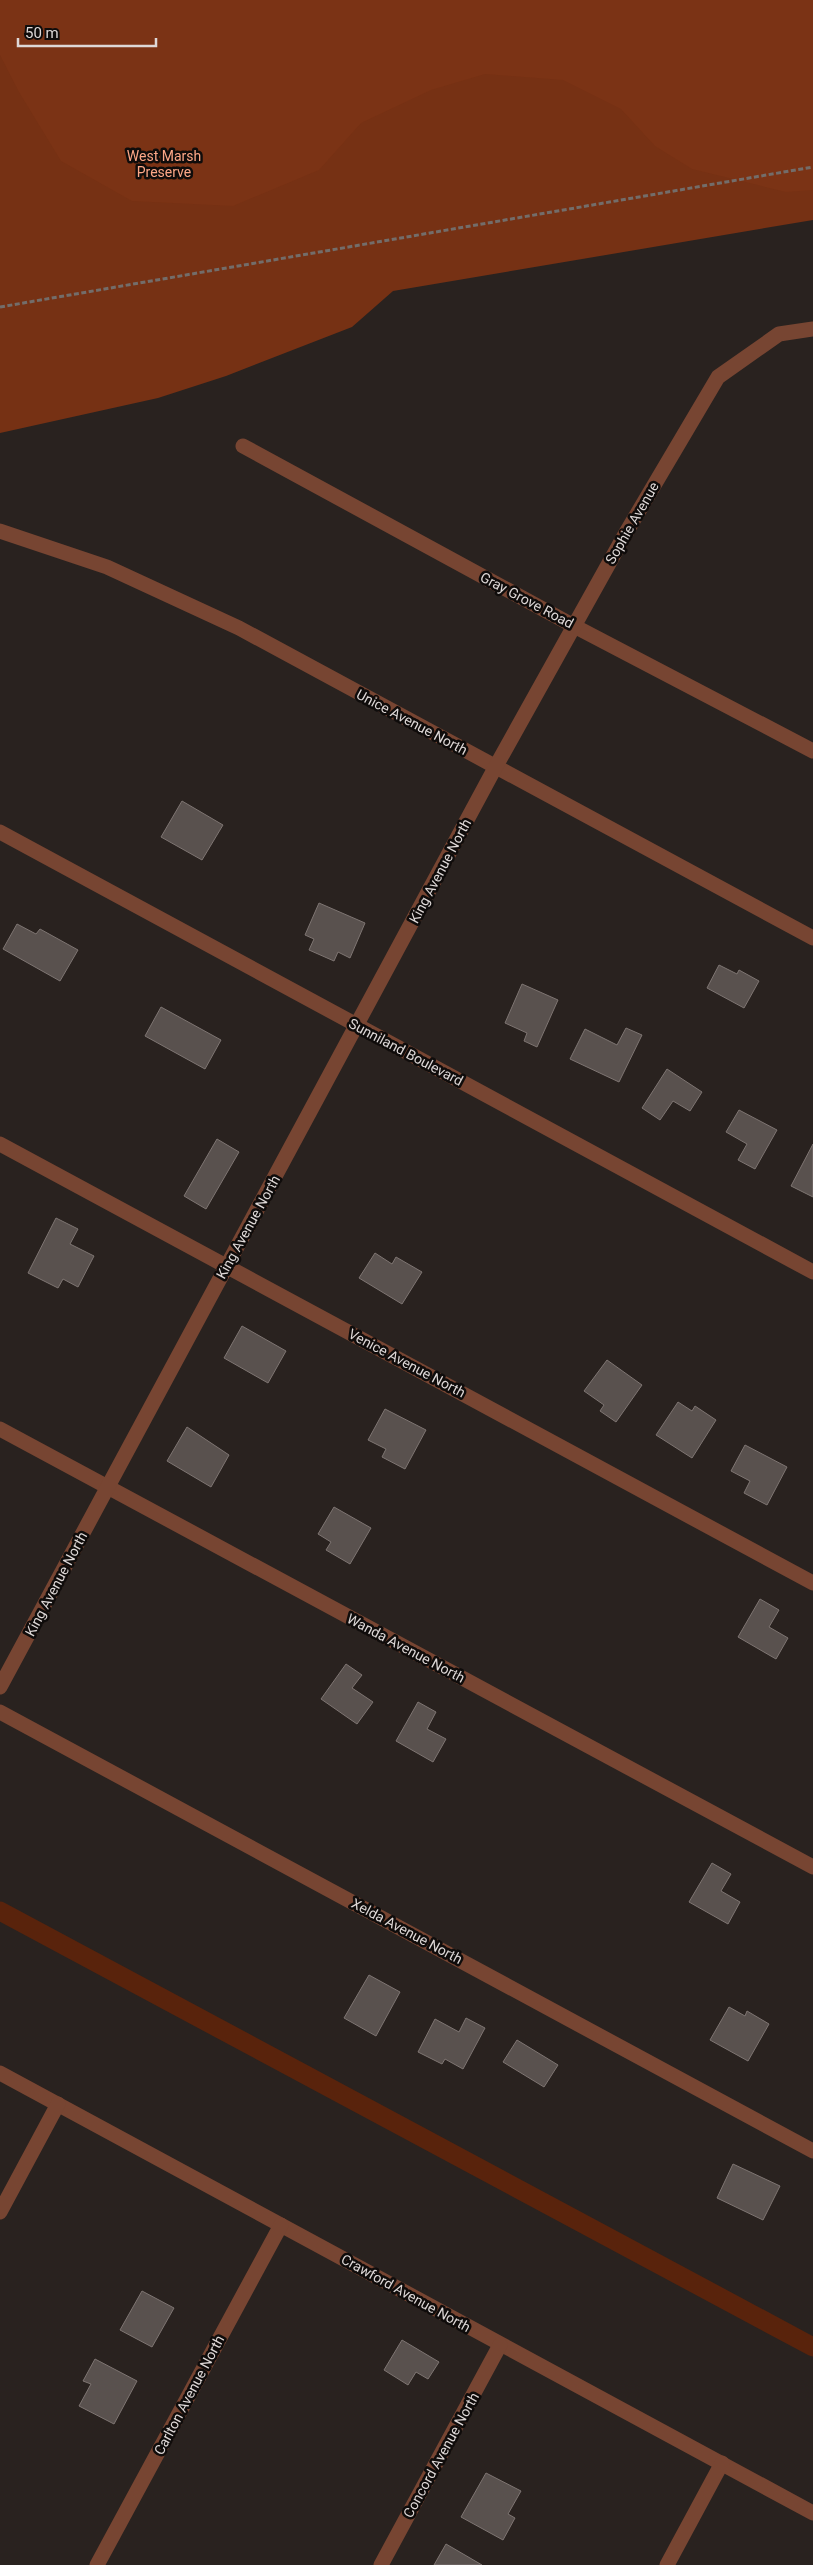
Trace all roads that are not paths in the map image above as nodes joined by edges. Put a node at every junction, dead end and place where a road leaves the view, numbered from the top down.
1 (813, 329) edge
2 (243, 446) dead end
3 (0, 531) edge
4 (574, 626) junction
5 (813, 751) edge
6 (496, 766) junction
7 (0, 832) edge
8 (813, 938) edge
9 (358, 1026) junction
10 (0, 1144) edge
11 (226, 1266) junction
12 (813, 1272) edge
13 (0, 1429) edge
14 (108, 1488) junction
15 (813, 1583) edge
16 (0, 1687) edge
17 (0, 1712) edge
18 (813, 1868) edge
19 (0, 2073) edge
20 (58, 2104) junction
21 (813, 2151) edge
22 (0, 2212) edge
23 (281, 2225) junction
24 (500, 2345) junction
25 (722, 2463) junction
26 (813, 2513) edge
27 (97, 2565) edge
28 (381, 2565) edge
29 (667, 2565) edge

1 - 4 street, Sophie Avenue
2 - 4 street, Gray Grove Road
3 - 6 street, Unice Avenue North
4 - 5 street, Gray Grove Road
4 - 6 street, Sophie Avenue
6 - 8 street, Unice Avenue North
6 - 9 street, King Avenue North
7 - 9 street, Sunniland Boulevard
9 - 11 street, King Avenue North
9 - 12 street, Sunniland Boulevard
10 - 11 street, Venice Avenue North
11 - 14 street, King Avenue North
11 - 15 street, Venice Avenue North
13 - 14 street, Wanda Avenue North
14 - 16 street, King Avenue North
14 - 18 street, Wanda Avenue North
17 - 21 street, Xelda Avenue North
19 - 20 street, Crawford Avenue North
20 - 22 street
20 - 23 street, Crawford Avenue North
23 - 24 street, Crawford Avenue North
23 - 27 street, Carlton Avenue North
24 - 25 street, Crawford Avenue North
24 - 28 street, Concord Avenue North
25 - 26 street, Crawford Avenue North
25 - 29 street

